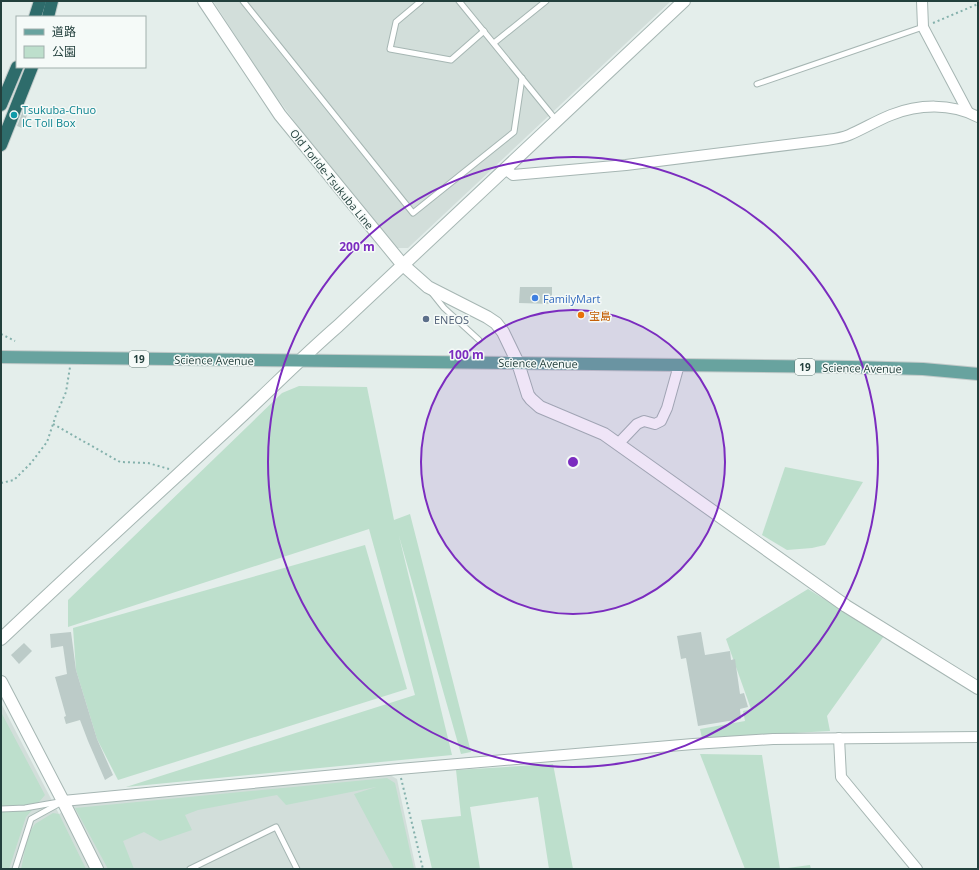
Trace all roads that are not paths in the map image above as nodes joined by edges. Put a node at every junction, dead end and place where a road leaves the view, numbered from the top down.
1 (52, 1) edge
2 (204, 1) edge
3 (243, 1) edge
4 (421, 1) edge
5 (459, 1) edge
6 (546, 1) edge
7 (684, 1) edge
8 (922, 1) edge
9 (48, 16) edge
10 (923, 27) junction
11 (484, 31) junction
12 (494, 43) junction
13 (17, 68) edge
14 (32, 68) edge
15 (522, 78) junction
16 (756, 84) dead end
17 (1, 105) edge
18 (968, 112) junction
19 (978, 117) edge
20 (556, 120) junction
21 (1, 145) edge
22 (504, 169) junction
23 (402, 264) junction
24 (428, 287) junction
25 (479, 340) dead end
26 (1, 358) edge
27 (298, 361) junction
28 (518, 363) junction
29 (679, 365) junction
30 (978, 374) edge
31 (618, 444) junction
32 (1, 640) edge
33 (1, 682) edge
34 (978, 688) edge
35 (978, 737) edge
36 (839, 738) junction
37 (63, 801) junction
38 (1, 809) edge
39 (15, 869) edge
40 (97, 869) edge
41 (190, 869) edge
42 (297, 869) edge
43 (917, 869) edge

1 - 9 highway
2 - 23 street, Old Toride-Tsukuba Line
3 - 15 lane
4 - 11 lane
5 - 11 lane
6 - 12 lane
7 - 20 street
8 - 10 street
10 - 16 lane
10 - 18 street
11 - 12 lane
12 - 15 lane
13 - 17 highway
14 - 21 highway
15 - 20 lane
18 - 19 street
18 - 22 street
20 - 22 street
22 - 23 street
23 - 24 street, Old Toride-Tsukuba Line
23 - 27 street
24 - 25 lane
24 - 28 street, Old Toride-Tsukuba Line
26 - 27 main road, Science Avenue / 19
27 - 28 main road, Science Avenue / 19
27 - 32 street
28 - 29 main road, Science Avenue / 19
28 - 31 street, Old Toride-Tsukuba Line
29 - 30 main road, Science Avenue / 19
29 - 31 street
31 - 34 street, Old Toride-Tsukuba Line
33 - 37 street
35 - 36 street
36 - 37 street
36 - 43 street
37 - 38 lane
37 - 39 lane
37 - 40 street
41 - 42 lane

